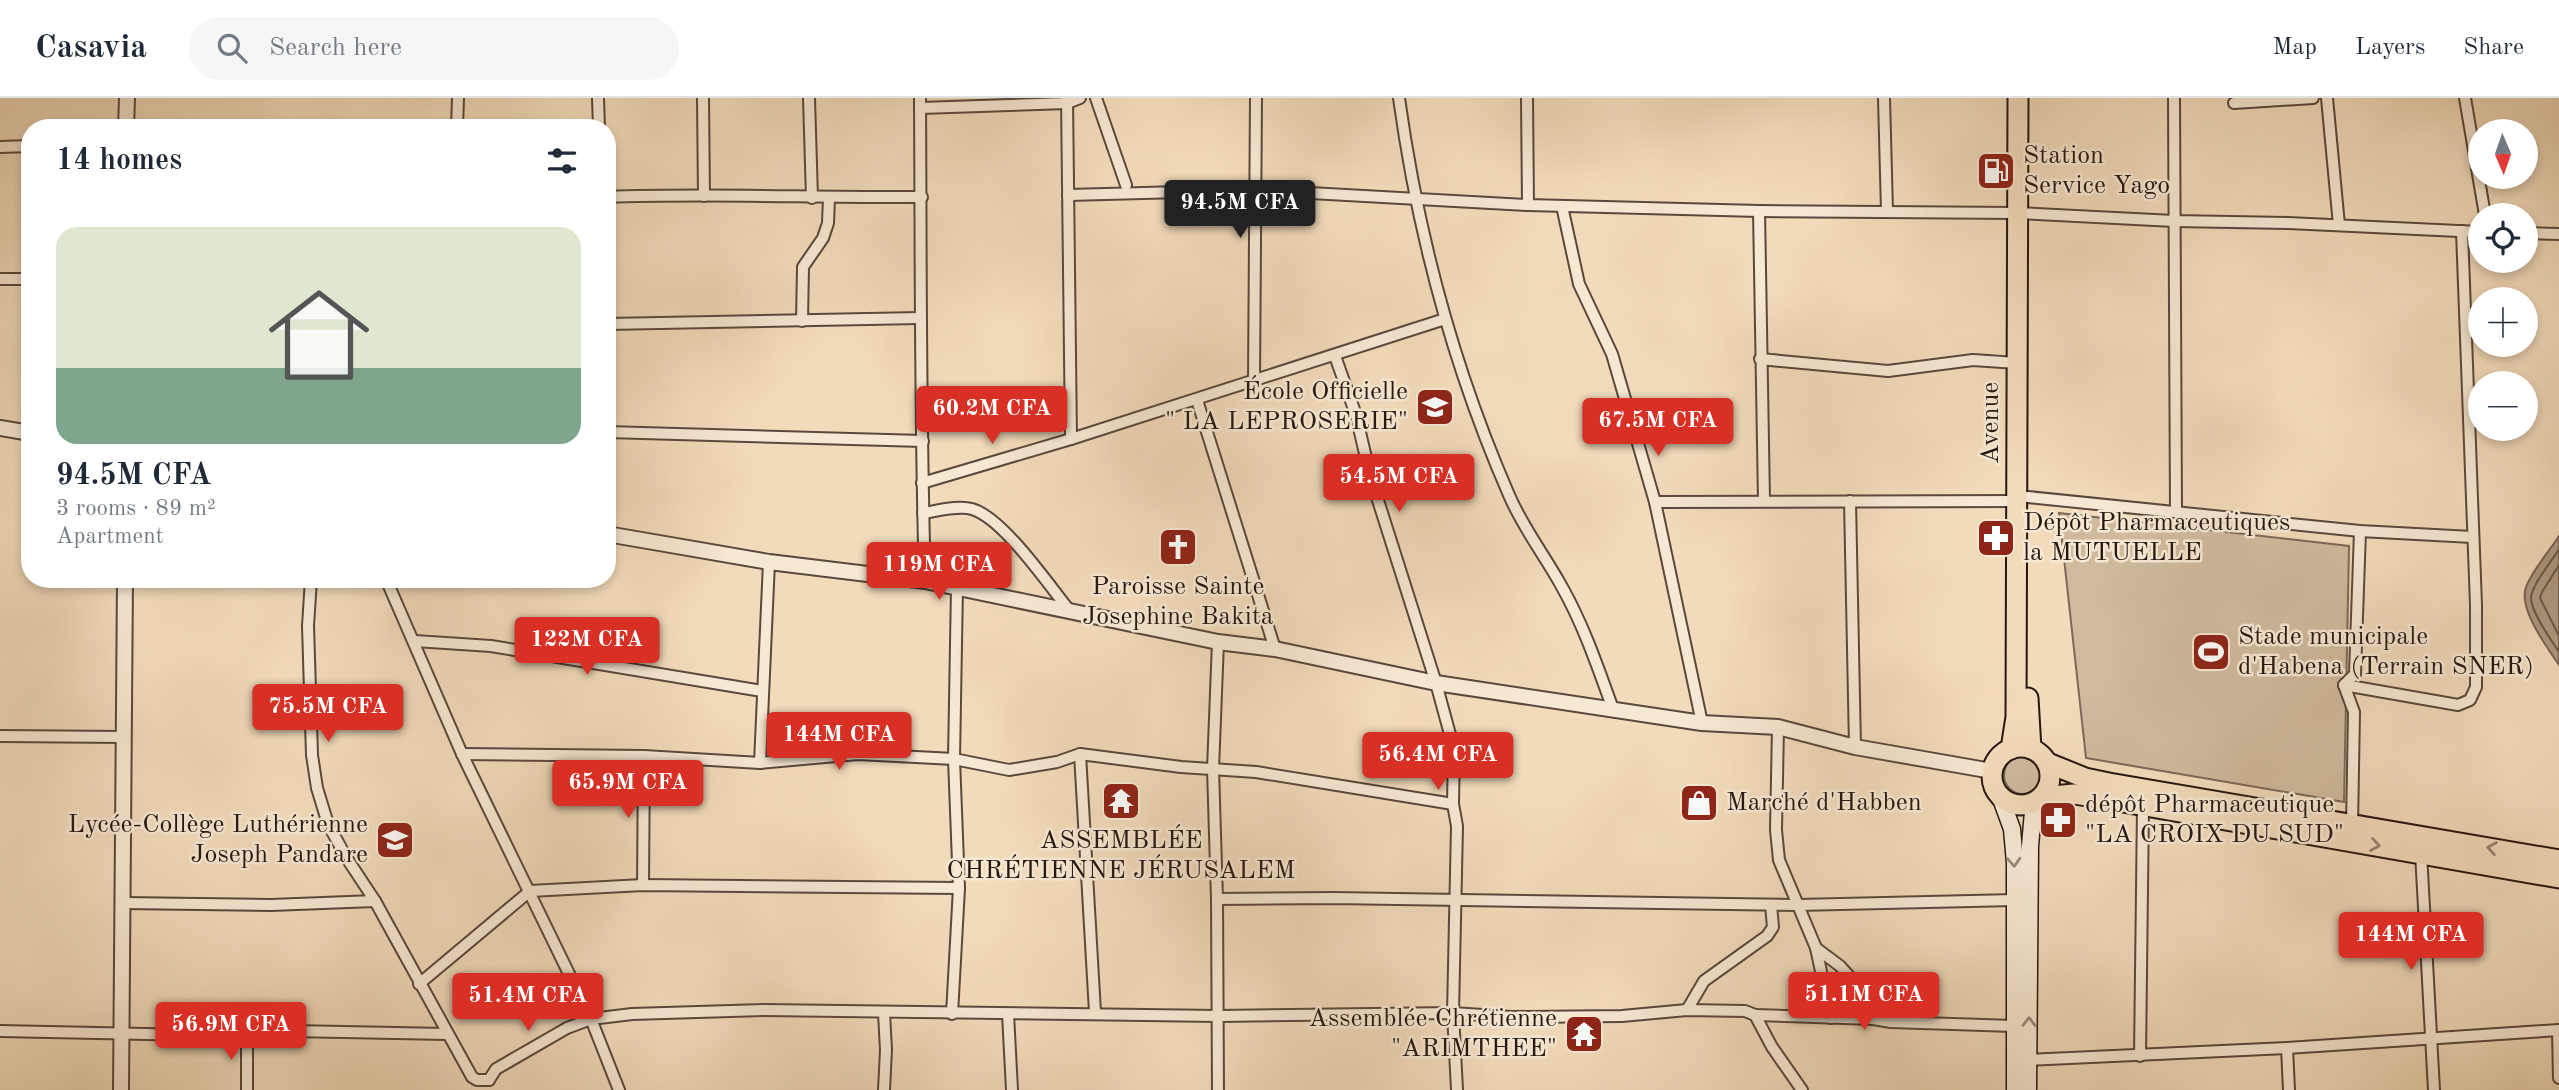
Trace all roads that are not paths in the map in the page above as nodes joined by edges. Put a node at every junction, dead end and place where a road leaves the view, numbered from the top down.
1 (127, 98) edge
2 (458, 98) edge
3 (598, 98) edge
4 (703, 98) edge
5 (809, 98) edge
6 (1080, 98) edge
7 (1096, 98) edge
8 (1256, 98) edge
9 (1399, 98) edge
10 (1527, 98) edge
11 (1884, 98) edge
12 (2018, 98) edge
13 (2029, 98) edge
14 (2174, 98) edge
15 (2313, 98) edge
16 (2327, 98) edge
17 (2465, 98) edge
18 (1067, 101) edge
19 (920, 103) edge
20 (2234, 103) dead end
21 (126, 119) edge
22 (457, 119) edge
23 (599, 119) edge
24 (21, 146) edge
25 (0, 147) edge
26 (1126, 185) dead end
27 (1256, 190) junction
28 (1068, 195) junction
29 (704, 196) junction
30 (616, 197) edge
31 (922, 197) junction
32 (812, 198) junction
33 (829, 198) junction
34 (1416, 199) junction
35 (2483, 203) edge
36 (1528, 205) junction
37 (1562, 206) junction
38 (1759, 211) junction
39 (1886, 211) junction
40 (2023, 213) junction
41 (2174, 221) junction
42 (2339, 225) junction
43 (2462, 231) junction
44 (2468, 231) edge
45 (2538, 233) edge
46 (2559, 234) edge
47 (0, 279) edge
48 (21, 279) edge
49 (920, 318) junction
50 (1445, 319) junction
51 (802, 321) junction
52 (616, 324) edge
53 (1335, 356) junction
54 (1760, 359) junction
55 (2017, 363) junction
56 (1254, 382) junction
57 (1197, 400) junction
58 (0, 428) edge
59 (21, 432) edge
60 (616, 432) edge
61 (1071, 439) junction
62 (923, 441) junction
63 (922, 483) junction
64 (2022, 499) junction
65 (1764, 500) junction
66 (1850, 501) junction
67 (1655, 502) junction
68 (2176, 511) junction
69 (923, 513) junction
70 (2360, 531) junction
71 (616, 536) edge
72 (2472, 537) junction
73 (769, 562) junction
74 (925, 581) junction
75 (957, 587) junction
76 (125, 588) edge
77 (310, 588) edge
78 (390, 588) edge
79 (1069, 610) junction
80 (415, 640) junction
81 (1218, 642) junction
82 (1275, 649) junction
83 (1436, 682) junction
84 (2344, 685) junction
85 (762, 691) junction
86 (1613, 709) junction
87 (1702, 723) junction
88 (1778, 727) junction
89 (0, 736) edge
90 (124, 737) junction
91 (1855, 747) junction
92 (2021, 749) junction
93 (462, 754) junction
94 (1080, 754) junction
95 (644, 756) junction
96 (954, 759) junction
97 (760, 763) junction
98 (2048, 764) junction
99 (1213, 769) junction
100 (1992, 771) junction
101 (2000, 796) junction
102 (2040, 799) junction
103 (1453, 804) junction
104 (2143, 807) junction
105 (2352, 826) junction
106 (2421, 853) junction
107 (2559, 860) edge
108 (2559, 878) edge
109 (643, 885) junction
110 (959, 888) junction
111 (530, 891) junction
112 (1217, 899) junction
113 (1455, 900) junction
114 (2015, 900) junction
115 (375, 901) junction
116 (124, 903) junction
117 (1771, 905) junction
118 (1797, 905) junction
119 (1816, 948) junction
120 (419, 984) junction
121 (1687, 1010) junction
122 (1095, 1012) junction
123 (884, 1013) junction
124 (1453, 1013) junction
125 (952, 1014) junction
126 (1008, 1014) junction
127 (1755, 1015) junction
128 (1218, 1016) junction
129 (1831, 1018) junction
130 (592, 1019) junction
131 (1873, 1019) junction
132 (2014, 1026) junction
133 (2558, 1030) edge
134 (0, 1031) edge
135 (120, 1032) junction
136 (247, 1034) junction
137 (447, 1034) junction
138 (2432, 1037) junction
139 (2287, 1048) junction
140 (2140, 1056) junction
141 (2022, 1060) junction
142 (2559, 1078) edge
143 (491, 1085) edge
144 (121, 1090) edge
145 (247, 1090) edge
146 (619, 1090) edge
147 (884, 1090) edge
148 (1012, 1090) edge
149 (1217, 1090) edge
150 (1457, 1090) edge
151 (1802, 1090) edge
152 (2015, 1090) edge
153 (2028, 1090) edge
154 (2289, 1090) edge
155 (2434, 1090) edge

1 - 21 street
2 - 22 street
3 - 23 street
4 - 29 street
5 - 32 street
6 - 18 street
7 - 26 street
8 - 27 street
9 - 34 street
10 - 36 street
11 - 39 street
12 - 40 highway, Avenue
13 - 40 highway
14 - 41 street
15 - 20 street
16 - 42 street
17 - 35 street
18 - 19 street
18 - 28 street
19 - 31 street
24 - 25 street
27 - 28 street
27 - 34 street
27 - 56 street
28 - 61 street
29 - 30 street
29 - 32 street
31 - 33 street
31 - 49 street
32 - 33 street
33 - 51 street
34 - 36 street
34 - 50 street
36 - 37 street
37 - 38 street
37 - 67 street
38 - 39 street
38 - 54 street
39 - 40 street
40 - 41 street
40 - 55 highway, Avenue
40 - 64 highway
41 - 42 street
41 - 68 street
42 - 43 street
43 - 44 street
43 - 72 street
45 - 46 street
47 - 48 street
49 - 51 street
49 - 62 street
50 - 53 street
50 - 86 street
51 - 52 street
53 - 56 street
53 - 83 street
54 - 55 street
54 - 65 street
55 - 64 highway, Avenue
56 - 57 street
57 - 61 street
57 - 82 street
58 - 59 street
60 - 62 street
61 - 63 street
62 - 63 street
63 - 69 street
64 - 66 street
64 - 68 street
64 - 92 highway
65 - 66 street
65 - 67 street
66 - 91 street
67 - 87 street
68 - 70 street
69 - 74 street
69 - 79 street
70 - 72 street
70 - 84 street
71 - 73 street
72 - 84 street
73 - 74 street
73 - 85 street
74 - 75 street
75 - 79 street
75 - 96 street
76 - 90 street
77 - 115 street
78 - 80 street
79 - 81 street
80 - 85 street
80 - 93 street
81 - 82 street
81 - 99 street
82 - 83 street
83 - 86 street
83 - 103 street
84 - 105 street
85 - 97 street
86 - 87 street
87 - 88 street
88 - 91 street
88 - 118 street
89 - 90 street
90 - 116 street
91 - 100 street
92 - 98 highway
92 - 100 highway
93 - 95 street
93 - 111 street
94 - 96 street
94 - 99 street
94 - 122 street
95 - 97 street
95 - 109 street
96 - 97 street
96 - 110 street
98 - 102 highway
98 - 105 highway
99 - 103 street
99 - 112 street
100 - 101 highway
101 - 102 highway
101 -> 114 main road
102 - 104 highway
141 -> 102 main road
103 - 113 street
104 -> 106 highway
104 - 140 street
107 -> 105 highway
106 - 108 highway
106 - 138 street
109 - 110 street
109 - 111 street
110 - 125 street
111 - 120 street
111 - 130 street
112 - 113 street
112 - 128 street
113 - 117 street
113 - 124 street
114 - 118 street
114 - 132 main road
115 - 116 street
115 - 120 street
116 - 135 street
117 - 118 street
117 - 121 street
118 - 119 street
119 - 129 street
119 - 131 street
120 - 137 street
121 - 124 street
121 - 127 street
122 - 126 street
122 - 128 street
123 - 125 street
123 - 130 street
123 - 147 street
124 - 128 street
124 - 150 street
125 - 126 street
126 - 148 street
127 - 129 street
127 - 151 street
128 - 149 street
129 - 131 street
130 - 143 street
130 - 146 street
131 - 132 street
132 - 141 main road
133 - 138 street
133 - 142 street
134 - 135 street
135 - 136 street
135 - 144 street
136 - 137 street
136 - 145 street
137 - 143 street
138 - 139 street
138 - 155 street
139 - 140 street
139 - 154 street
140 - 141 street
141 - 152 main road
141 - 153 main road

